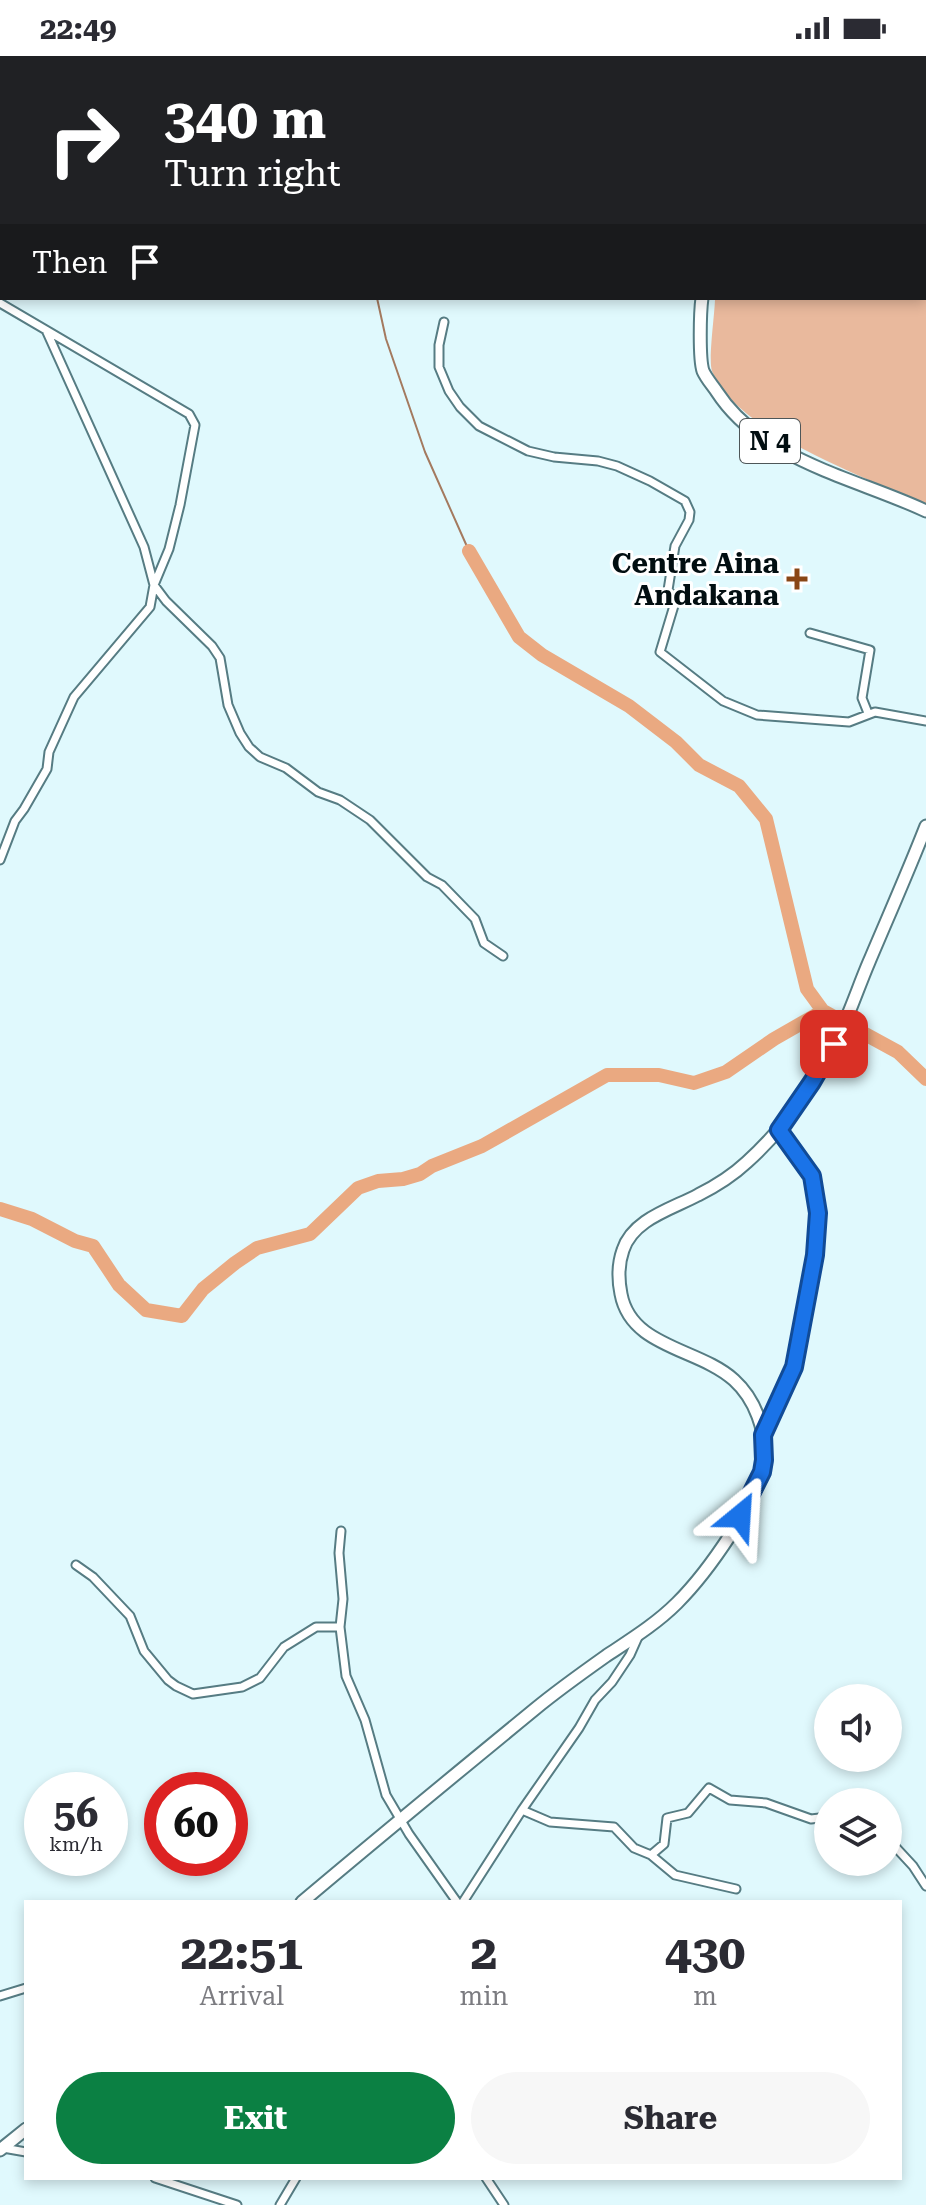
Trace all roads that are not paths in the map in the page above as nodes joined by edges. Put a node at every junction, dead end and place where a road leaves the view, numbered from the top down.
1 (702, 300) edge
2 (0, 303) edge
3 (444, 322) dead end
4 (46, 330) junction
5 (926, 511) edge
6 (154, 585) junction
7 (810, 633) dead end
8 (868, 713) junction
9 (926, 721) edge
10 (925, 830) edge
11 (0, 860) edge
12 (503, 956) dead end
13 (779, 1130) junction
14 (763, 1435) junction
15 (341, 1531) dead end
16 (76, 1565) dead end
17 (340, 1627) junction
18 (640, 1634) junction
19 (522, 1810) junction
20 (401, 1819) junction
21 (814, 1819) edge
22 (902, 1854) edge
23 (651, 1855) junction
24 (926, 1886) edge
25 (736, 1889) dead end
26 (304, 1900) edge
27 (456, 1900) edge
28 (464, 1900) edge
29 (24, 1989) edge
30 (0, 1996) edge
31 (24, 2131) edge
32 (1, 2149) edge
33 (24, 2152) edge
34 (161, 2180) edge
35 (295, 2180) edge
36 (487, 2180) edge
37 (237, 2205) edge
38 (280, 2205) edge
39 (504, 2205) edge

1 - 5 main road, N 4
2 - 4 street
3 - 8 street
4 - 6 street
4 - 6 street
6 - 11 street
6 - 12 street
7 - 8 street
8 - 9 street
10 - 13 main road
13 - 14 street
13 - 14 main road
14 - 18 main road
15 - 17 street
16 - 17 street
17 - 20 street
18 - 19 street
18 - 20 main road
19 - 23 street
19 - 28 street
20 - 26 main road
20 - 27 street
21 - 23 street
22 - 24 street
23 - 25 street
29 - 30 street
31 - 32 main road
32 - 33 street
34 - 37 street
35 - 38 street
36 - 39 street

